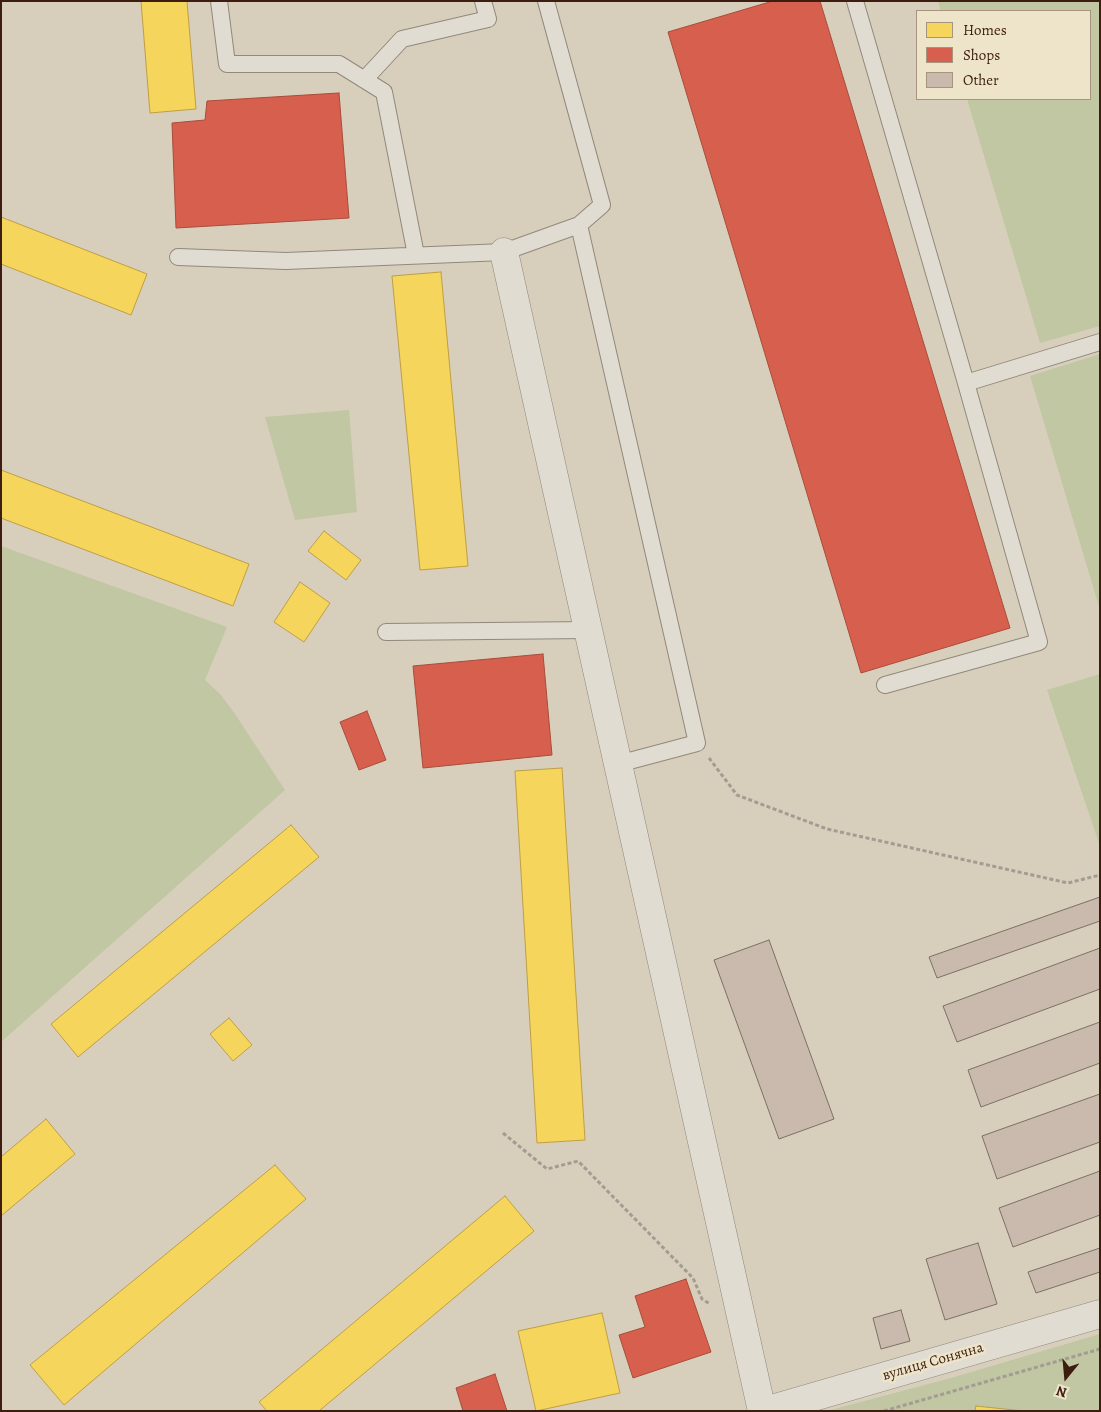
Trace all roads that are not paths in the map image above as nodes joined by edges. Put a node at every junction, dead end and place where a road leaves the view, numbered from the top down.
1 (219, 1) edge
2 (483, 1) edge
3 (546, 1) edge
4 (854, 1) edge
5 (364, 80) junction
6 (579, 225) junction
7 (504, 252) junction
8 (416, 255) junction
9 (178, 256) dead end
10 (1100, 342) edge
11 (966, 383) junction
12 (589, 630) junction
13 (386, 632) dead end
14 (885, 685) dead end
15 (618, 764) junction
16 (1100, 1314) edge
17 (764, 1411) edge

1 - 5 lane
2 - 5 lane
3 - 6 lane
4 - 11 lane
5 - 8 lane
6 - 7 lane
6 - 15 lane
7 - 8 lane
7 - 12 street
8 - 9 lane
10 - 11 lane
11 - 14 lane
12 - 13 lane
12 - 15 street
15 - 17 street
16 - 17 street, вулиця Сонячна

